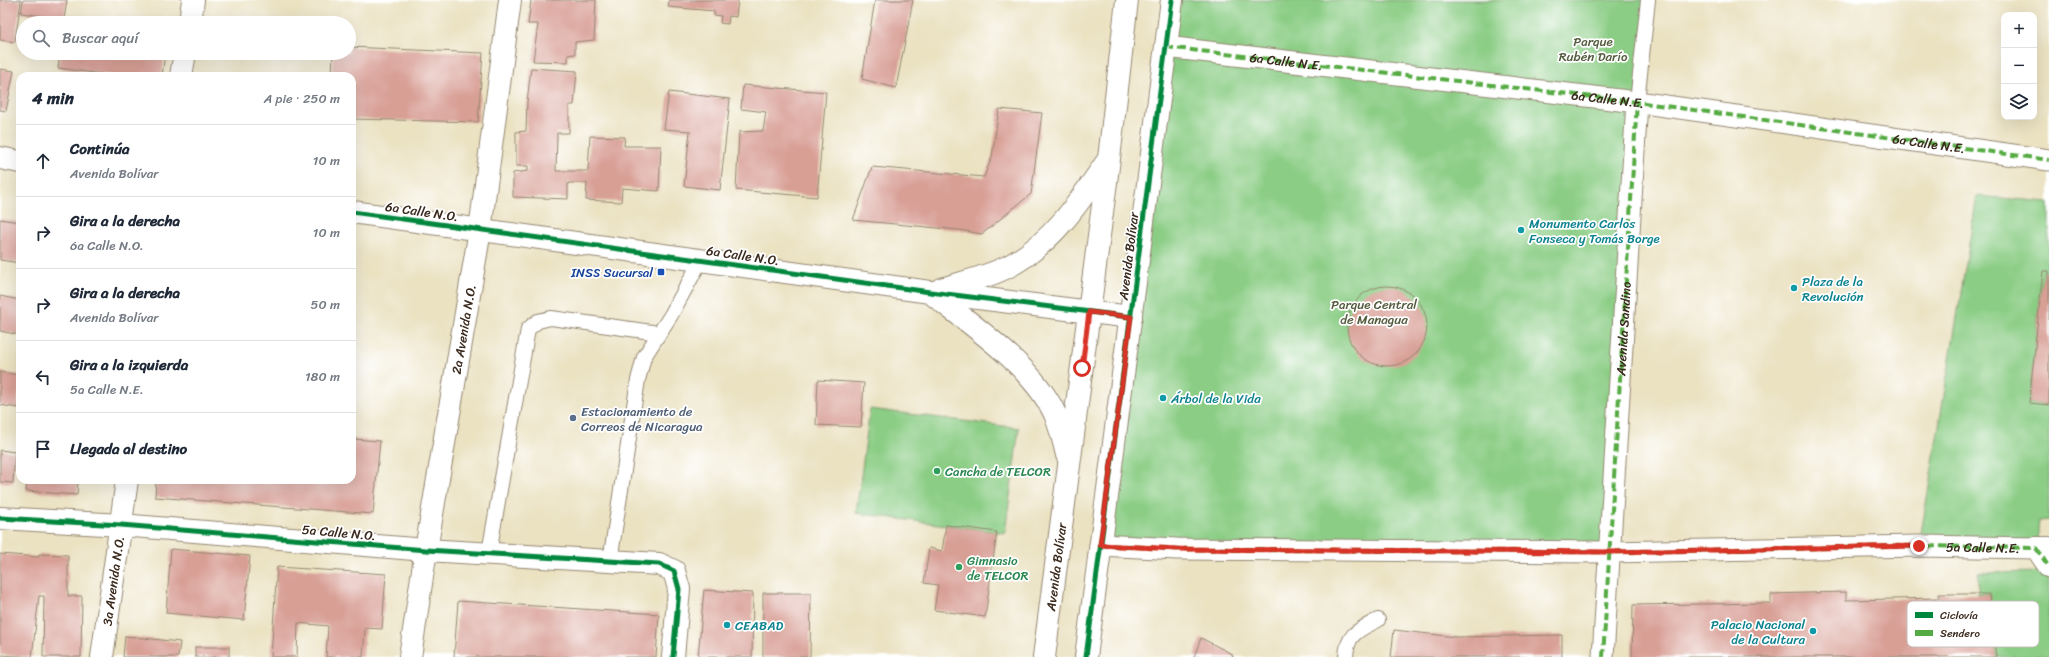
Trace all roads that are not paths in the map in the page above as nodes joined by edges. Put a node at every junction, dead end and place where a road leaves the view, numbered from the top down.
1 (193, 0) edge
2 (510, 0) edge
3 (1127, 0) edge
4 (1172, 0) edge
5 (1648, 0) edge
6 (191, 16) edge
7 (1166, 47) junction
8 (184, 60) edge
9 (182, 72) edge
10 (1637, 102) junction
11 (0, 158) edge
12 (1109, 159) junction
13 (2049, 160) edge
14 (16, 161) edge
15 (356, 213) edge
16 (480, 230) junction
17 (701, 260) junction
18 (930, 292) junction
19 (1089, 312) junction
20 (1131, 317) junction
21 (659, 333) junction
22 (1069, 464) junction
23 (126, 484) edge
24 (0, 518) edge
25 (121, 525) junction
26 (1100, 545) junction
27 (2043, 548) edge
28 (426, 550) junction
29 (1609, 552) junction
30 (489, 554) junction
31 (610, 561) junction
32 (2049, 567) edge
33 (1378, 620) dead end
34 (102, 657) edge
35 (410, 657) edge
36 (673, 657) edge
37 (1044, 657) edge
38 (1086, 657) edge
39 (1346, 657) edge
40 (1603, 657) edge

1 - 6 street
2 - 16 street, 2a Avenida N.O.
3 - 12 street, Avenida Bolívar
4 - 7 street, Avenida Bolívar
5 - 10 lane, Avenida Sandino
7 - 10 street, 6a Calle N.E.
7 - 20 street, Avenida Bolívar
8 - 9 street
10 - 13 street, 6a Calle N.E.
10 - 29 street, Avenida Sandino
11 - 14 street
12 - 18 street
12 - 19 street, Avenida Bolívar
15 - 16 street, 6a Calle N.O.
16 - 17 street, 6a Calle N.O.
16 - 28 street, 2a Avenida N.O.
17 - 18 street, 6a Calle N.O.
17 - 21 lane
18 - 19 street, 6a Calle N.O.
18 - 22 street
19 - 20 street, 6a Calle N.O.
19 - 22 street, Avenida Bolívar
20 - 26 street, Avenida Bolívar
21 - 30 lane
21 - 31 lane
22 - 37 street, Avenida Bolívar
23 - 25 street, 3a Avenida N.O.
24 - 25 street, 5a Calle N.O.
25 - 28 street, 5a Calle N.O.
25 - 34 street, 3a Avenida N.O.
26 - 29 street, 5a Calle N.E.
26 - 38 street, Avenida Bolívar
27 - 29 street, 5a Calle N.E.
27 - 32 street
28 - 30 street, 5a Calle N.O.
28 - 35 street, 2a Avenida N.O.
29 - 40 street, Avenida Sandino
30 - 31 street, 5a Calle N.O.
31 - 36 street, 5a Calle N.O.
33 - 39 lane

